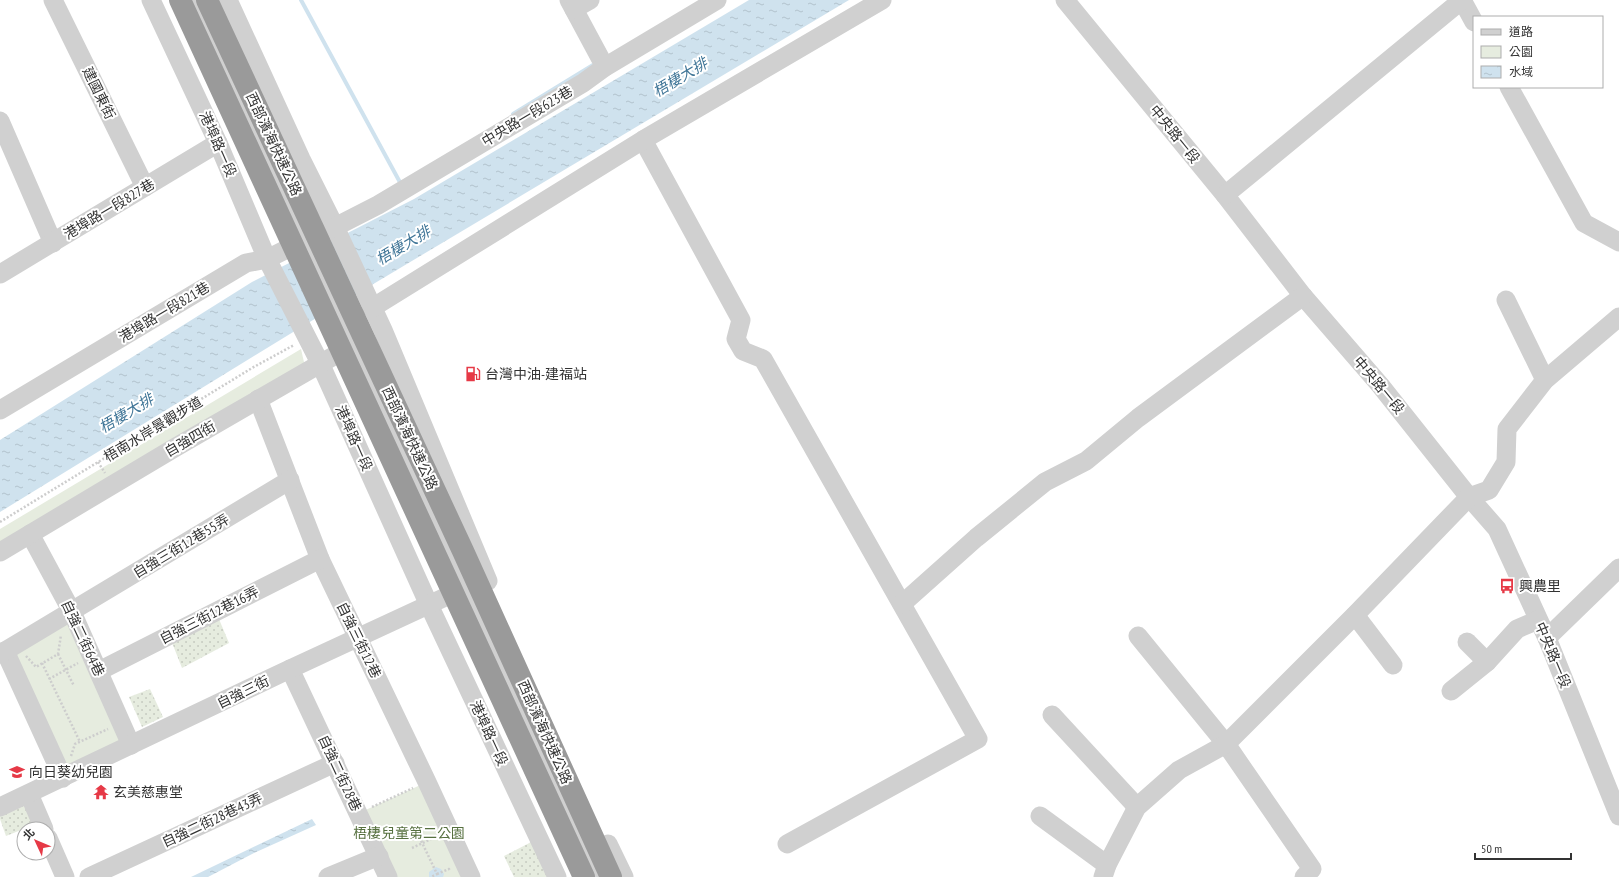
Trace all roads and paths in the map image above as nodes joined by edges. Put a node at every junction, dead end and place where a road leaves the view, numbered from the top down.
1 (53, 0) edge
2 (151, 0) edge
3 (168, 0) edge
4 (180, 0) edge
5 (194, 0) edge
6 (207, 0) edge
7 (218, 0) edge
8 (228, 0) edge
9 (717, 0) edge
10 (882, 0) edge
11 (1065, 0) edge
12 (1462, 0) edge
13 (578, 3) edge
14 (1473, 20) edge
15 (605, 67) junction
16 (1511, 88) edge
17 (0, 121) edge
18 (644, 140) junction
19 (218, 143) junction
20 (145, 187) junction
21 (1225, 195) junction
22 (335, 228) junction
23 (305, 240) junction
24 (53, 242) junction
25 (1619, 242) edge
26 (266, 259) junction
27 (0, 274) edge
28 (1303, 296) junction
29 (1506, 300) dead end
30 (372, 308) junction
31 (1619, 317) edge
32 (383, 330) junction
33 (308, 338) junction
34 (355, 345) junction
35 (320, 363) junction
36 (1545, 380) junction
37 (258, 400) junction
38 (0, 410) edge
39 (290, 480) junction
40 (1469, 496) junction
41 (0, 522) edge
42 (30, 534) junction
43 (463, 551) junction
44 (0, 552) edge
45 (320, 559) junction
46 (442, 566) junction
47 (1619, 568) edge
48 (487, 578) junction
49 (466, 588) junction
50 (902, 604) junction
51 (429, 605) junction
52 (72, 612) junction
53 (1355, 615) junction
54 (1538, 620) junction
55 (62, 630) dead end
56 (1138, 636) dead end
57 (358, 638) junction
58 (1547, 638) junction
59 (1467, 642) dead end
60 (9, 653) edge
61 (58, 654) junction
62 (1487, 662) junction
63 (78, 663) dead end
64 (42, 664) junction
65 (1394, 665) dead end
66 (290, 669) junction
67 (99, 671) junction
68 (49, 679) junction
69 (74, 686) dead end
70 (1451, 691) dead end
71 (1052, 715) dead end
72 (115, 731) dead end
73 (80, 742) junction
74 (1226, 744) junction
75 (131, 745) junction
76 (71, 757) dead end
77 (335, 763) junction
78 (64, 778) junction
79 (427, 782) junction
80 (29, 794) junction
81 (0, 807) edge
82 (1137, 807) junction
83 (359, 813) junction
84 (1040, 816) dead end
85 (1619, 816) edge
86 (41, 821) edge
87 (416, 830) dead end
88 (431, 839) dead end
89 (787, 844) dead end
90 (412, 848) dead end
91 (56, 856) edge
92 (379, 856) junction
93 (1105, 871) edge
94 (451, 873) dead end
95 (437, 874) junction
96 (600, 874) edge
97 (65, 877) edge
98 (89, 877) edge
99 (328, 877) edge
100 (388, 877) edge
101 (431, 877) edge
102 (471, 877) edge
103 (557, 877) edge
104 (1304, 877) edge

1 - 20 street, 建國東街
2 - 19 street, 港埠路一段
3 - 46 highway, bridge
4 - 46 highway, 西部濱海快速公路, bridge
5 - 23 street
6 - 43 highway, 西部濱海快速公路, bridge
7 - 43 highway, bridge
8 - 22 street
9 - 15 street, 中央路一段623巷
10 - 18 street
11 - 21 street, 中央路一段
12 - 14 street
12 - 21 street
13 - 15 street
15 - 22 street, 中央路一段623巷
16 - 25 street
17 - 24 street
18 - 30 street
18 - 50 street
19 - 20 street, 港埠路一段827巷
19 - 26 street, 港埠路一段
20 - 24 street, 港埠路一段827巷
21 - 28 street, 中央路一段
22 - 23 street, 港埠路一段821巷
22 - 30 street
23 - 26 street, 港埠路一段821巷
23 - 34 street
24 - 27 street, 港埠路一段827巷
26 - 33 street, 港埠路一段
26 - 38 street, 港埠路一段821巷
28 - 40 street, 中央路一段
28 - 50 street
29 - 36 street
30 - 32 street
31 - 36 street
32 - 34 street, 自強四街
32 - 48 street
33 - 35 street, 港埠路一段
33 - 41 path, 梧南水岸景觀步道
34 - 35 street, 自強四街
34 - 49 street
35 - 37 street, 自強四街
35 - 51 street, 港埠路一段
36 - 40 street
37 - 39 street, 自強三街12巷
37 - 42 street, 自強四街
39 - 45 street, 自強三街12巷
39 - 52 street, 自強三街12巷55弄
40 - 53 street
40 - 54 street, 中央路一段
42 - 44 street, 自強四街
42 - 52 street, 自強二街64巷
43 - 96 highway, 西部濱海快速公路, bridge
45 - 57 street, 自強三街12巷
45 - 67 street, 自強三街12巷16弄
46 - 96 highway, 西部濱海快速公路, bridge
47 - 58 street
48 - 49 street, 自強三街
48 - 96 street
49 - 51 street, 自強三街
49 - 96 street
50 - 89 street
51 - 57 street, 自強三街
51 - 103 street, 港埠路一段
52 - 60 street, 自強三街12巷55弄
52 - 67 street, 自強二街64巷
53 - 65 street
53 - 74 street
54 - 58 street, 中央路一段
54 - 62 street
55 - 61 path
56 - 74 street
57 - 66 street, 自強三街
57 - 79 street, 自強三街12巷
58 - 85 street, 中央路一段
59 - 62 street
60 - 64 path
60 - 78 street
61 - 64 path
61 - 69 path
62 - 70 street
63 - 68 path
64 - 68 path
66 - 75 street, 自強三街
66 - 77 street, 自強二街28巷
67 - 75 street, 自強二街64巷
68 - 73 path
71 - 82 street
72 - 73 path
73 - 76 path
74 - 82 street
74 - 104 street
75 - 78 street, 自強三街
77 - 83 street, 自強二街28巷
77 - 98 street, 自強二街28巷43弄
78 - 80 street, 自強三街
79 - 83 path
79 - 102 street, 自強三街12巷
80 - 81 street, 自強三街
80 - 86 street
82 - 93 street
83 - 92 street, 自強二街28巷
84 - 93 street
87 - 95 path
88 - 90 path
91 - 97 street
92 - 99 street
92 - 100 street, 自強二街28巷
94 - 95 path
95 - 101 path

